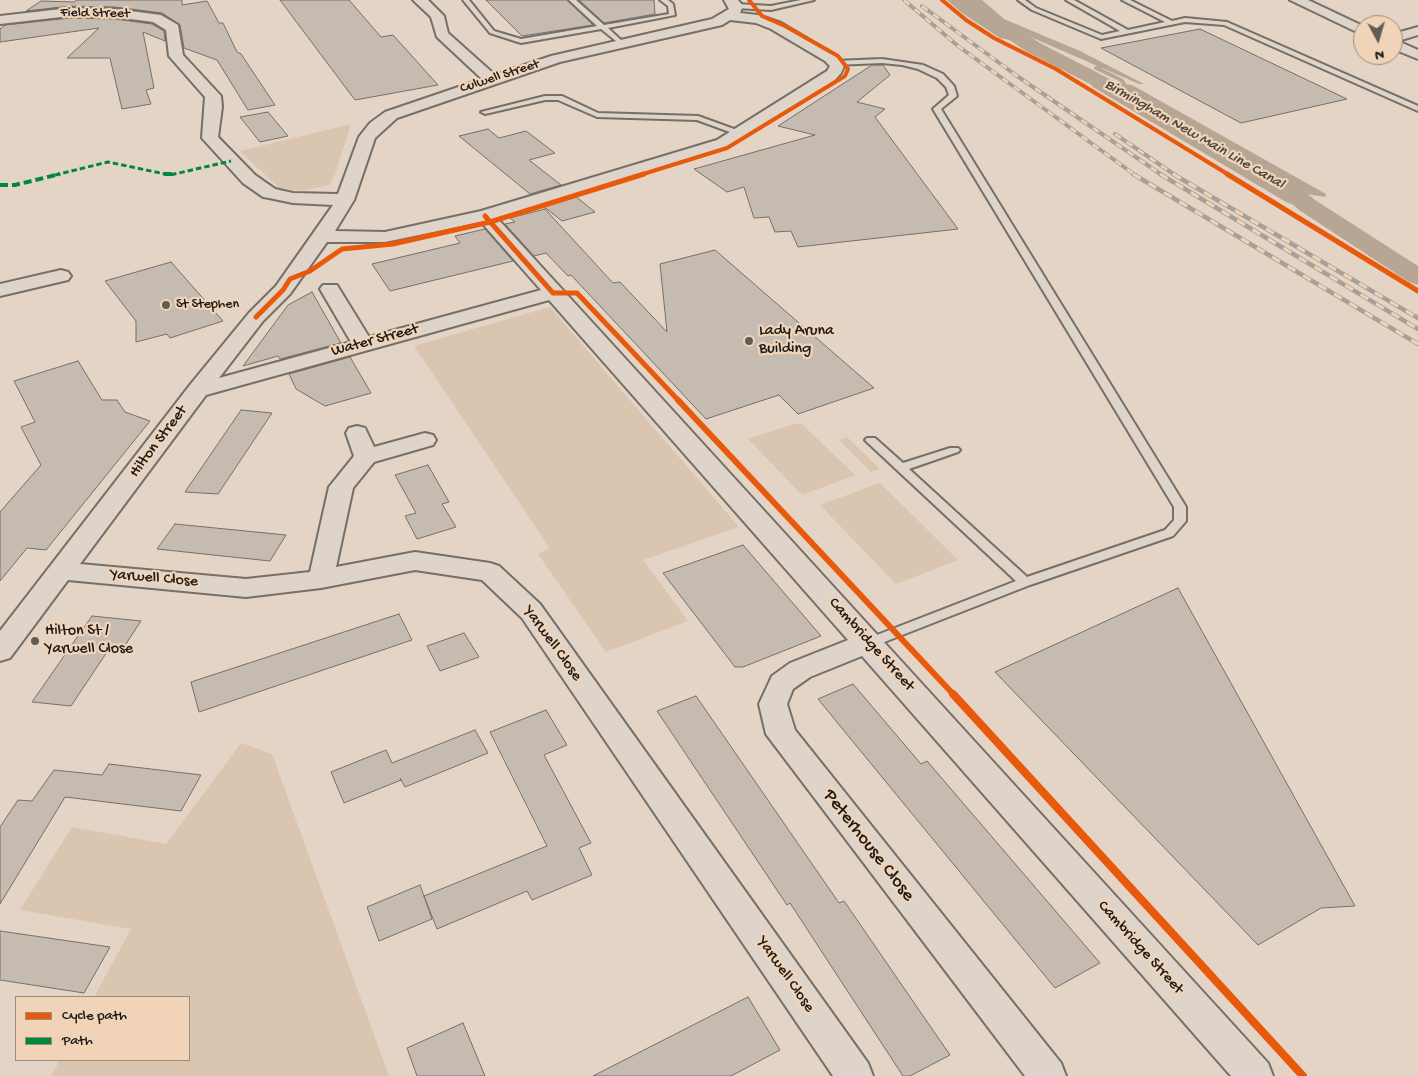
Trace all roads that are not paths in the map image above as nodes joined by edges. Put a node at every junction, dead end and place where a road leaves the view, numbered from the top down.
1 (420, 0) edge
2 (466, 0) edge
3 (572, 0) edge
4 (663, 0) edge
5 (811, 0) edge
6 (1021, 0) edge
7 (1069, 0) edge
8 (1125, 0) edge
9 (1297, 0) edge
10 (161, 4) dead end
11 (732, 7) edge
12 (6, 16) edge
13 (141, 16) junction
14 (1172, 23) junction
15 (1353, 26) edge
16 (605, 27) junction
17 (1418, 31) edge
18 (1127, 32) junction
19 (1403, 35) edge
20 (621, 43) junction
21 (1403, 48) edge
22 (1418, 55) edge
23 (835, 63) junction
24 (492, 80) junction
25 (1418, 109) edge
26 (485, 112) dead end
27 (740, 133) junction
28 (345, 200) junction
29 (485, 216) junction
30 (321, 236) junction
31 (61, 276) dead end
32 (330, 289) dead end
33 (0, 290) edge
34 (553, 294) junction
35 (363, 344) junction
36 (198, 390) junction
37 (357, 433) dead end
38 (426, 440) dead end
39 (871, 440) dead end
40 (954, 450) dead end
41 (366, 457) junction
42 (901, 468) junction
43 (61, 571) junction
44 (321, 579) junction
45 (1025, 582) junction
46 (869, 643) junction
47 (0, 651) edge
48 (855, 1076) edge
49 (1048, 1076) edge
50 (1255, 1076) edge

1 - 24 street
2 - 16 lane
3 - 16 lane
4 - 16 lane
5 - 11 lane
6 - 18 lane
7 - 18 lane
8 - 14 lane
9 - 15 street
10 - 13 street
11 - 20 street, Culwell Street
11 - 23 street
12 - 13 street, Field Street
13 - 28 street, Field Street
14 - 18 lane
14 - 25 lane
16 - 20 lane
17 - 19 street
20 - 24 street, Culwell Street
21 - 22 street
23 - 27 street
23 - 45 lane
24 - 28 street, Culwell Street
26 - 27 lane
27 - 29 street
28 - 30 street, Culwell Street
29 - 30 street
29 - 34 street, Cambridge Street
30 - 36 street, Hilton Street
31 - 33 street
32 - 35 street
34 - 35 street, Water Street
34 - 46 street, Cambridge Street
35 - 36 street, Water Street
36 - 43 street, Hilton Street
37 - 41 street
38 - 41 street
39 - 42 lane
40 - 42 lane
41 - 44 street
42 - 45 lane
43 - 44 street, Yarwell Close
43 - 47 street, Hilton Street
44 - 48 street, Yarwell Close
45 - 46 lane
46 - 49 street, Peterhouse Close
46 - 50 street, Cambridge Street

